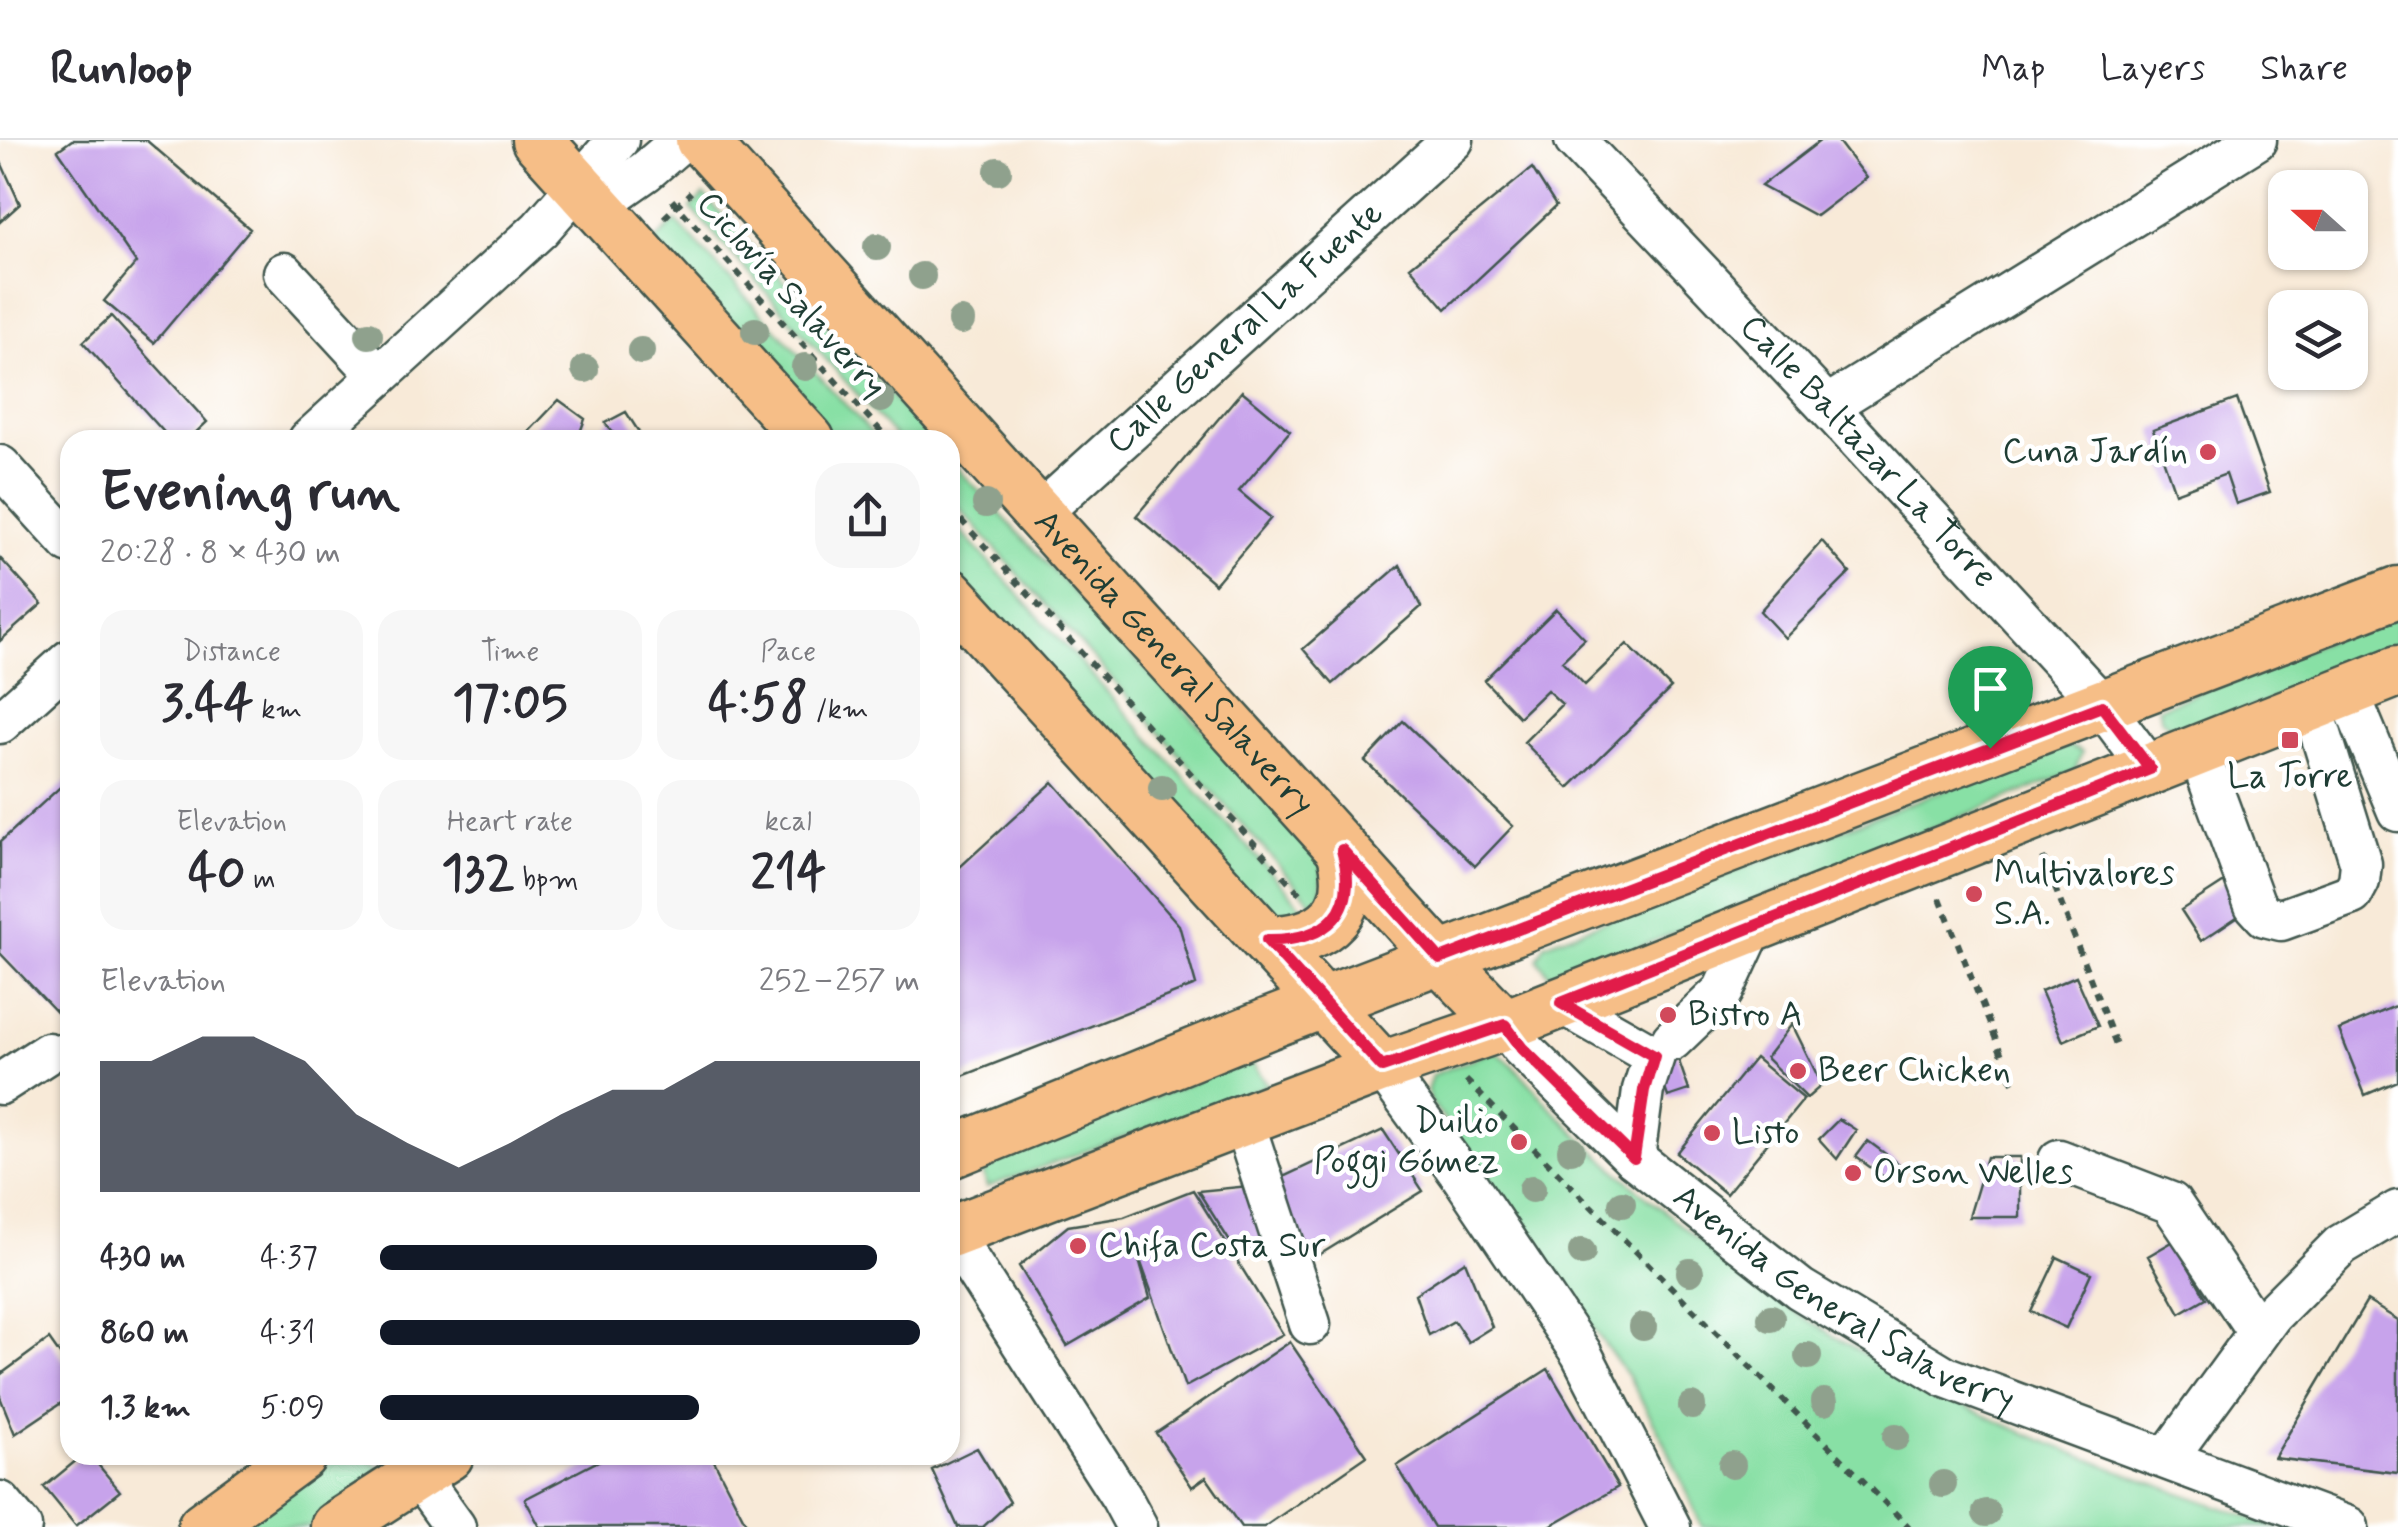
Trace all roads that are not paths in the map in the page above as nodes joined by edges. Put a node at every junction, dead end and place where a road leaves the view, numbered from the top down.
1 (538, 140) edge
2 (618, 140) edge
3 (682, 140) edge
4 (700, 140) edge
5 (1452, 140) edge
6 (1576, 140) edge
7 (2256, 140) edge
8 (588, 196) junction
9 (284, 273) dead end
10 (379, 376) junction
11 (1827, 406) junction
12 (320, 430) edge
13 (801, 430) edge
14 (0, 466) edge
15 (1039, 514) junction
16 (60, 532) edge
17 (2398, 592) edge
18 (960, 605) edge
19 (60, 669) edge
20 (2398, 671) edge
21 (2330, 698) junction
22 (2102, 706) junction
23 (0, 724) edge
24 (2198, 750) junction
25 (2150, 769) junction
26 (2398, 811) edge
27 (1342, 850) junction
28 (1753, 926) junction
29 (1267, 940) junction
30 (1440, 959) junction
31 (1324, 1003) junction
32 (1561, 1003) junction
33 (1505, 1025) junction
34 (1663, 1048) junction
35 (48, 1053) dead end
36 (1382, 1067) junction
37 (0, 1084) edge
38 (1244, 1120) junction
39 (960, 1149) edge
40 (1634, 1158) junction
41 (2060, 1160) dead end
42 (2398, 1211) edge
43 (960, 1228) edge
44 (960, 1247) edge
45 (1310, 1324) dead end
46 (2258, 1332) junction
47 (2167, 1458) junction
48 (287, 1465) edge
49 (418, 1465) edge
50 (425, 1465) edge
51 (0, 1502) edge
52 (21, 1527) edge
53 (203, 1527) edge
54 (336, 1527) edge
55 (455, 1527) edge
56 (1137, 1527) edge
57 (1670, 1527) edge
58 (2348, 1527) edge

1 - 8 main road
2 - 8 street
3 - 8 street
4 - 15 main road, Avenida General Salaverry
5 - 15 street, Calle General La Fuente
6 - 11 street, Calle Baltazar La Torre
7 - 11 street
8 - 10 street
8 - 13 main road
9 - 10 street
10 - 12 street
11 - 22 street, Calle Baltazar La Torre
14 - 16 street
15 - 27 main road, Avenida General Salaverry
17 - 22 main road
18 - 29 main road
19 - 23 street
20 - 21 main road
21 - 24 main road
21 - 24 street
21 - 26 street
22 - 25 street, Calle Baltazar La Torre
22 - 30 main road
24 - 25 main road
25 - 28 main road
27 - 29 main road
27 - 30 main road, Avenida General Salaverry
28 - 32 main road
28 - 34 street
29 - 31 main road
30 - 31 main road
30 - 33 main road, Avenida General Salaverry
31 - 36 main road
31 - 39 main road
32 - 33 main road
32 - 34 street
33 - 36 main road
33 - 40 street, Avenida General Salaverry
34 - 40 street
35 - 37 street
36 - 38 main road
36 - 57 street
38 - 43 main road
38 - 45 street
40 - 47 street, Avenida General Salaverry
41 - 46 street
42 - 46 street
44 - 56 street
46 - 47 street
47 - 58 street, Avenida General Salaverry
48 - 53 main road
49 - 54 main road
50 - 55 street
51 - 52 street

